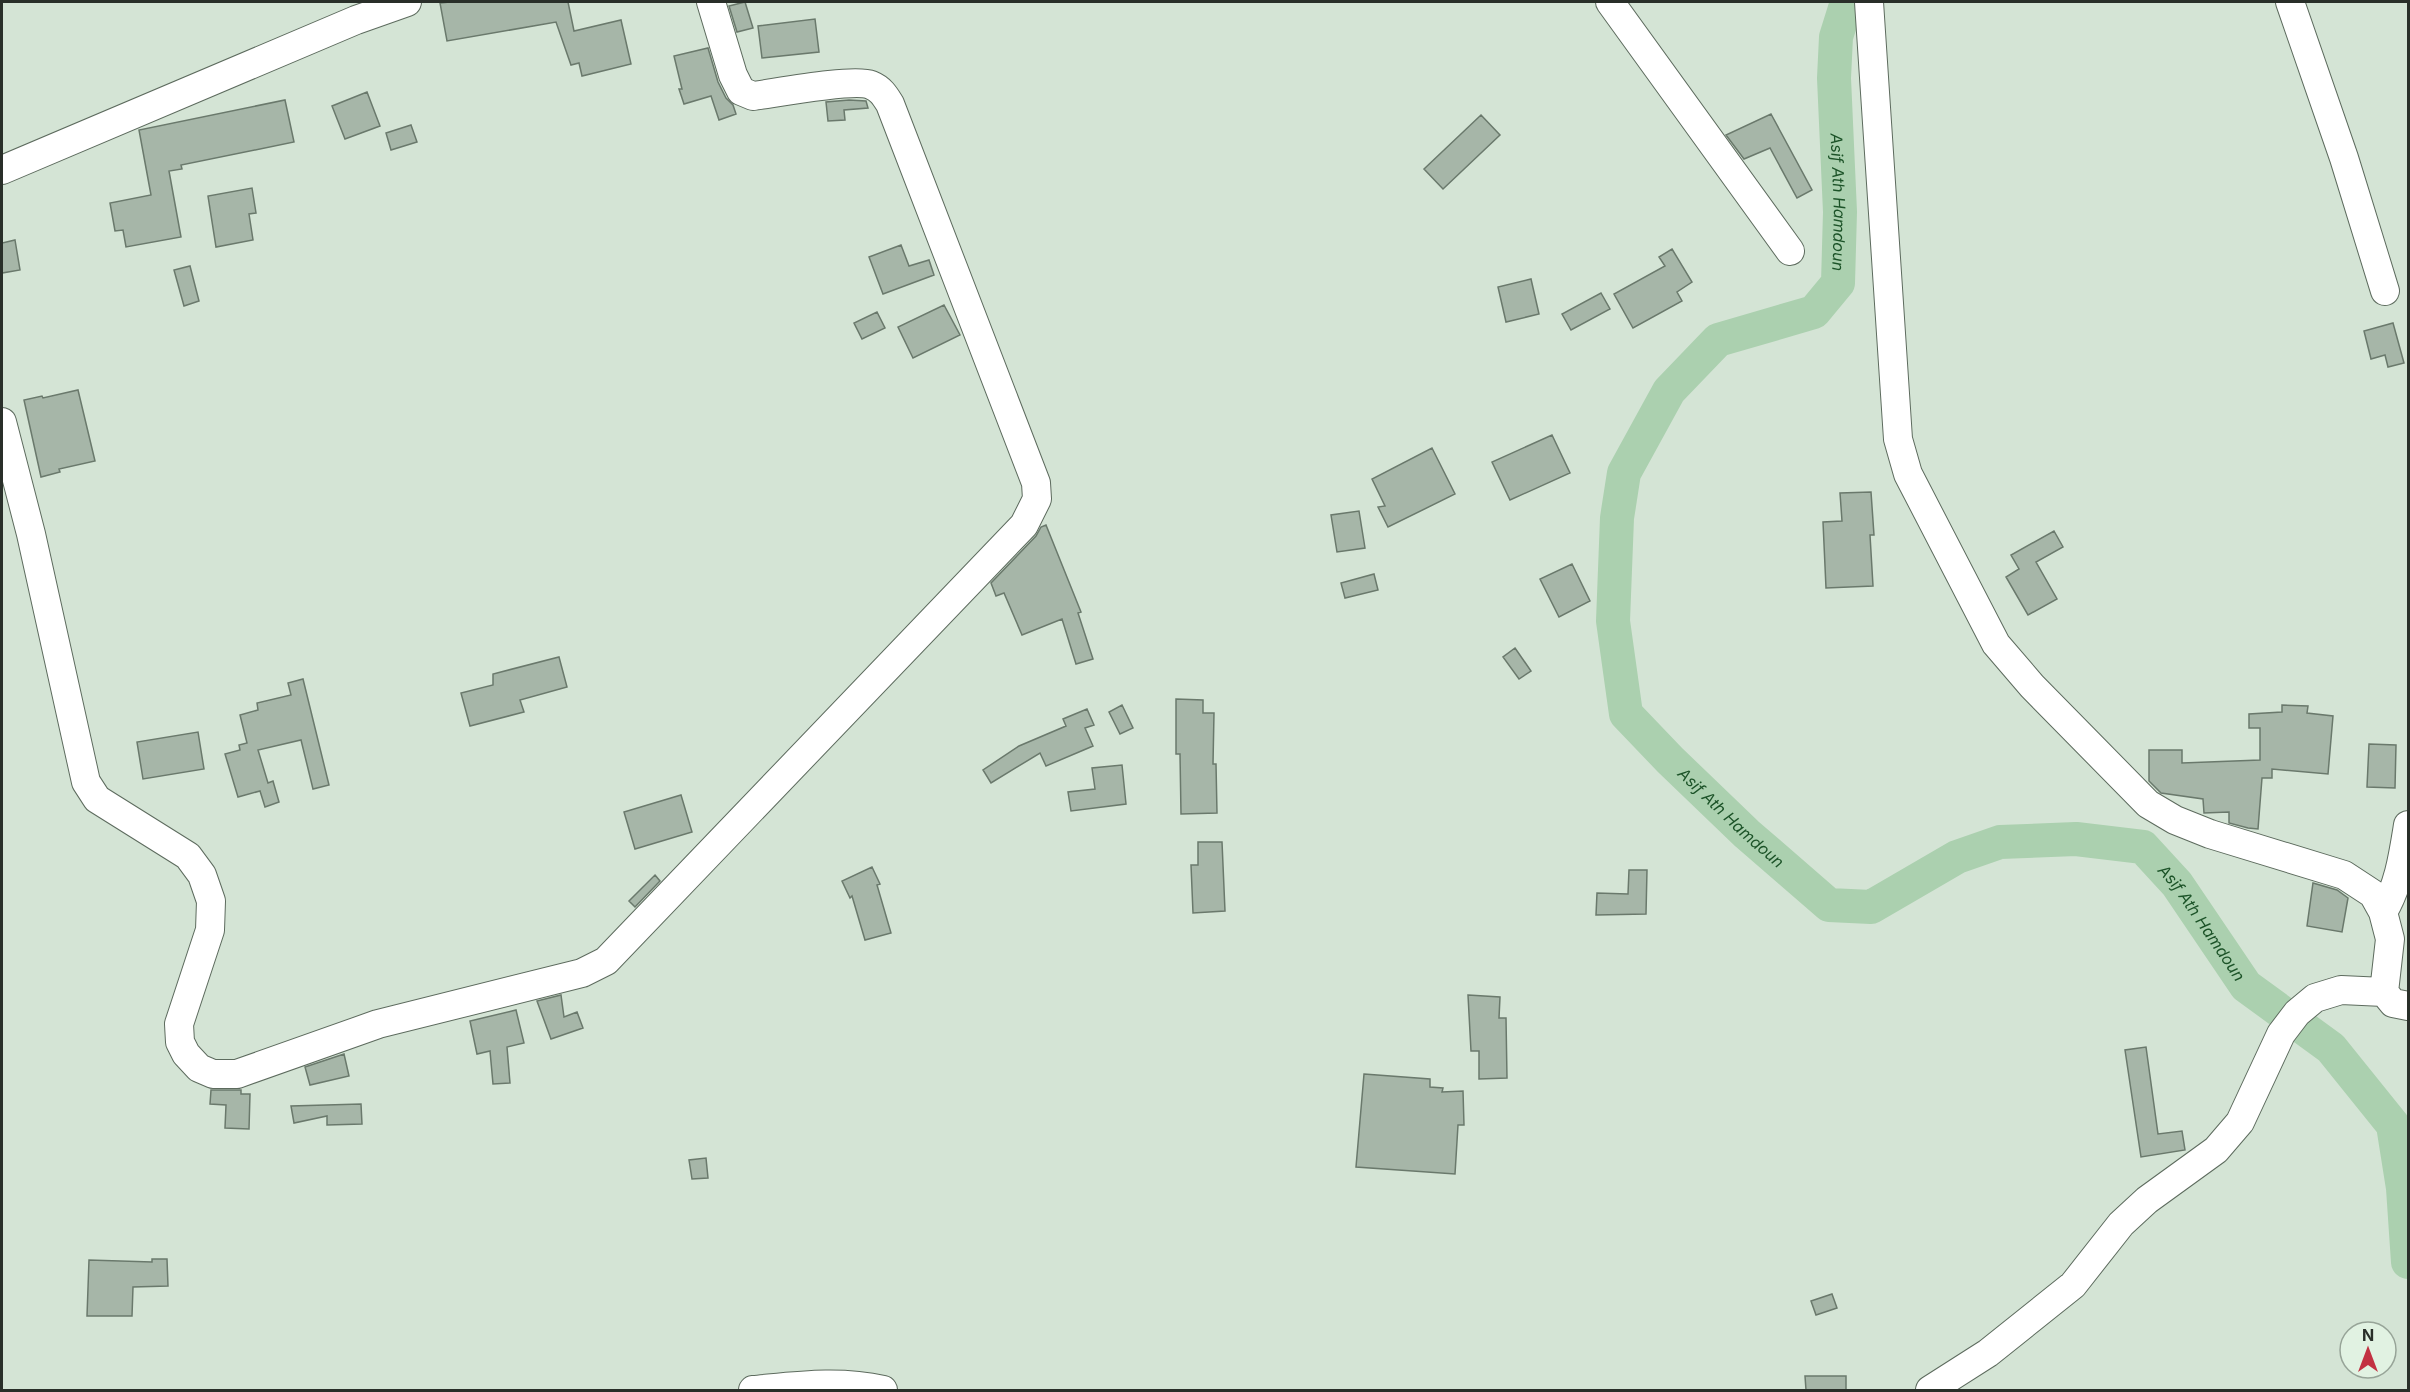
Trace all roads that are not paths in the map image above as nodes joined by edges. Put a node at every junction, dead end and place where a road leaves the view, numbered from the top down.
1 (407, 2) edge
2 (711, 2) edge
3 (1610, 2) edge
4 (1869, 2) edge
5 (2290, 2) edge
6 (2, 170) edge
7 (1790, 251) dead end
8 (2385, 291) dead end
9 (2, 422) edge
10 (2409, 825) edge
11 (2383, 912) junction
12 (2384, 992) junction
13 (2409, 1006) edge
14 (753, 1390) edge
15 (883, 1390) edge
16 (1930, 1390) edge

1 - 6 street
2 - 9 street
3 - 7 street
4 - 11 street
5 - 8 street
10 - 11 street
11 - 12 street
12 - 13 street
12 - 16 street
14 - 15 street

